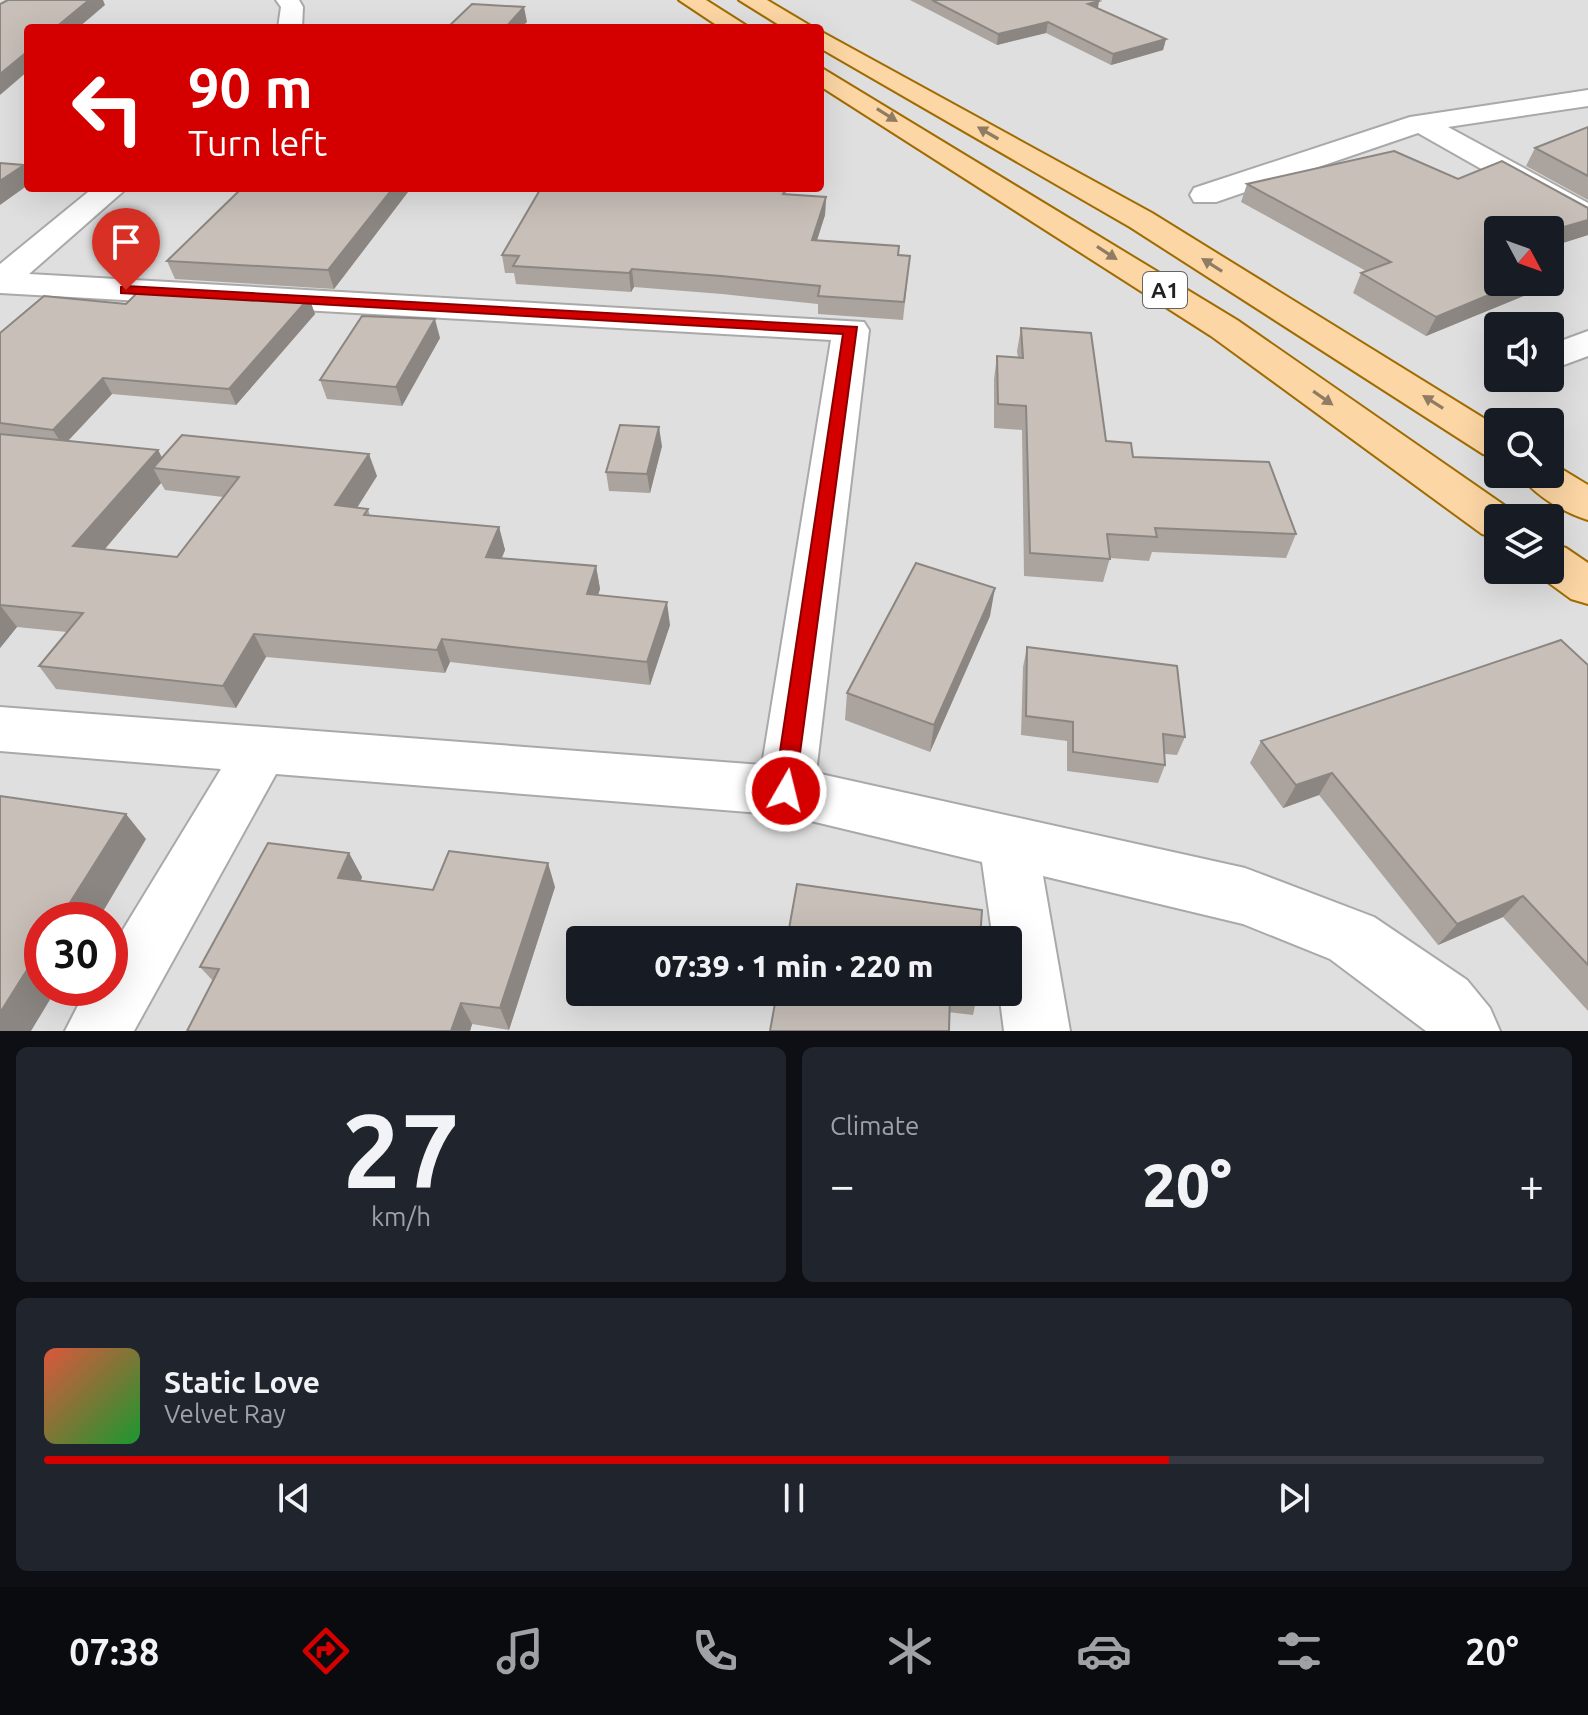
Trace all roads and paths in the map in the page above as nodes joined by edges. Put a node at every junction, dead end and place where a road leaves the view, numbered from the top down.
1 (287, 0) edge
2 (690, 0) edge
3 (750, 0) edge
4 (290, 24) edge
5 (731, 24) edge
6 (795, 24) edge
7 (824, 40) edge
8 (824, 78) edge
9 (1588, 98) edge
10 (1420, 123) junction
11 (107, 192) edge
12 (1205, 195) dead end
13 (1588, 216) edge
14 (0, 282) edge
15 (1588, 342) edge
16 (1564, 353) edge
17 (1484, 436) edge
18 (1562, 488) edge
19 (1588, 505) edge
20 (1484, 513) edge
21 (1564, 570) edge
22 (1588, 587) edge
23 (0, 729) edge
24 (261, 751) junction
25 (786, 791) junction
26 (1009, 844) junction
27 (98, 1031) edge
28 (1037, 1031) edge
29 (1467, 1031) edge

1 - 4 street
2 - 5 main road
3 - 6 main road
17 -> 7 main road, A1
8 -> 20 main road, A1
9 - 10 street
10 - 12 street
10 - 13 street
11 - 14 street
14 - 25 street
15 - 16 street
18 - 19 main road
21 - 22 main road
23 - 24 street
24 - 25 street
24 - 27 street
25 - 26 street
26 - 28 street
26 - 29 street

